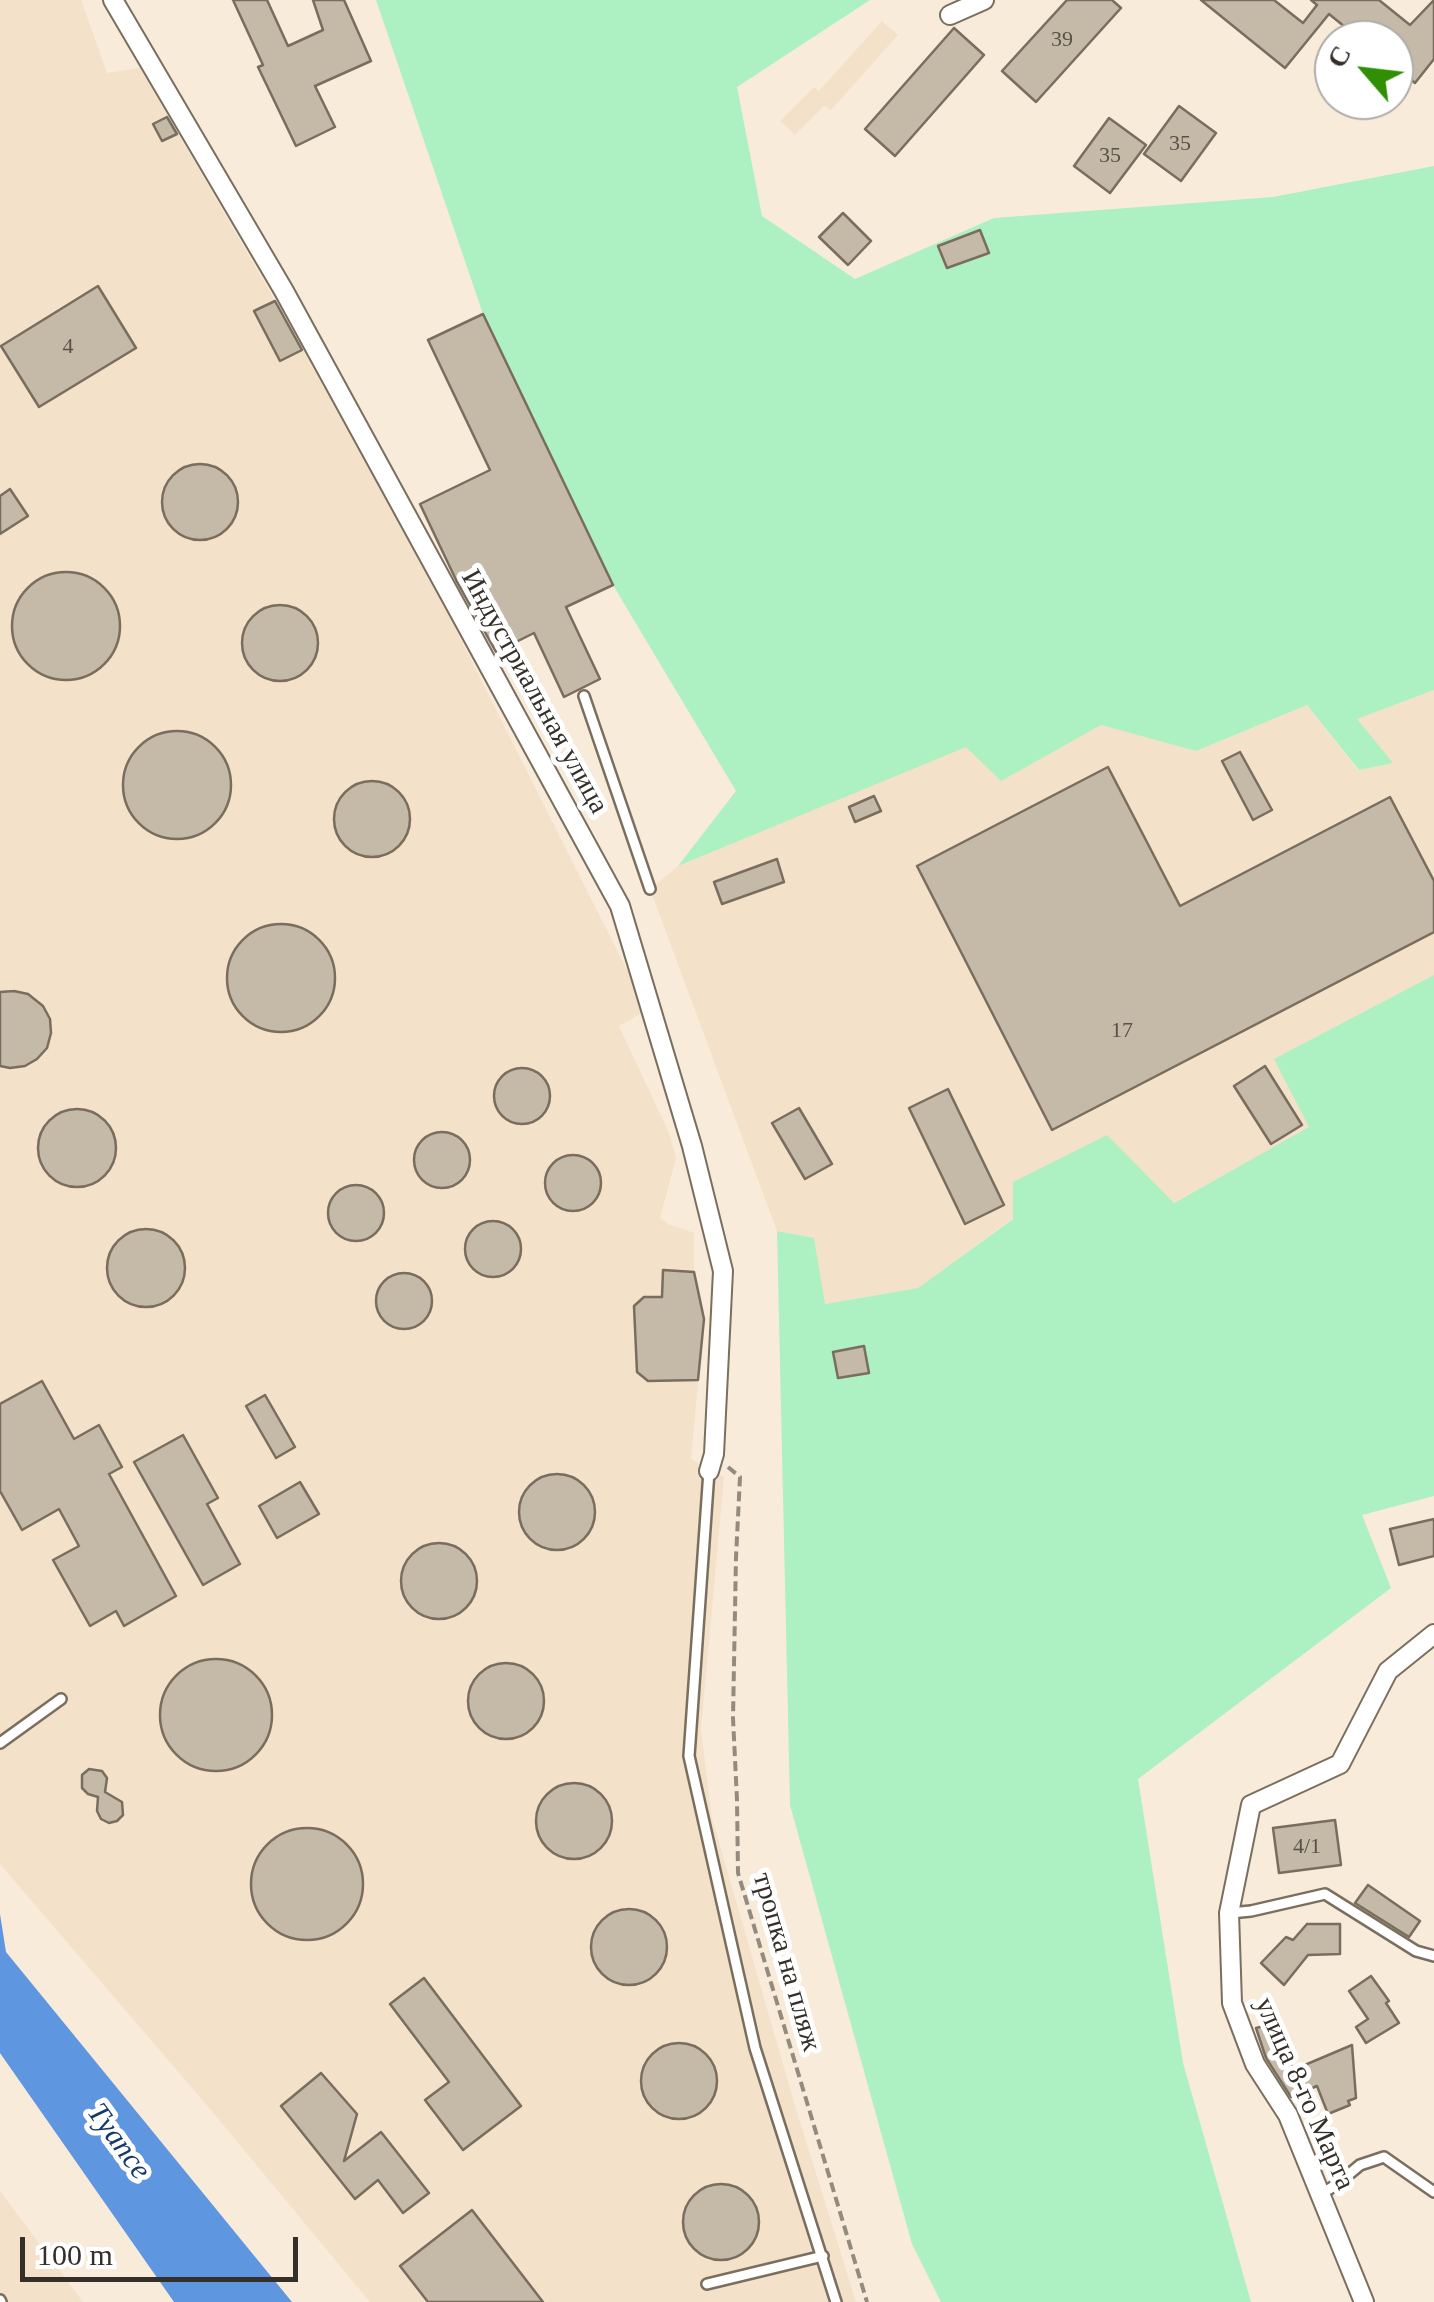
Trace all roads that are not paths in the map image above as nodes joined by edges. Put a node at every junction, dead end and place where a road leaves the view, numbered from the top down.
1 (113, 0) edge
2 (984, 0) edge
3 (950, 15) dead end
4 (584, 696) dead end
5 (650, 889) dead end
6 (711, 1462) joint
7 (1434, 1634) edge
8 (61, 1699) dead end
9 (0, 1742) edge
10 (1229, 1913) junction
11 (1434, 1956) edge
12 (1434, 2192) edge
13 (1320, 2195) junction
14 (823, 2256) junction
15 (706, 2284) dead end
16 (836, 2302) edge
17 (1364, 2302) edge

1 - 6 street, Индустриальная улица
2 - 3 street
4 - 5 lane
6 - 14 lane
7 - 10 street, улица 8-го Марта
8 - 9 lane
10 - 11 lane
10 - 13 street, улица 8-го Марта
12 - 13 lane
13 - 17 street, улица 8-го Марта
14 - 15 lane
14 - 16 lane

